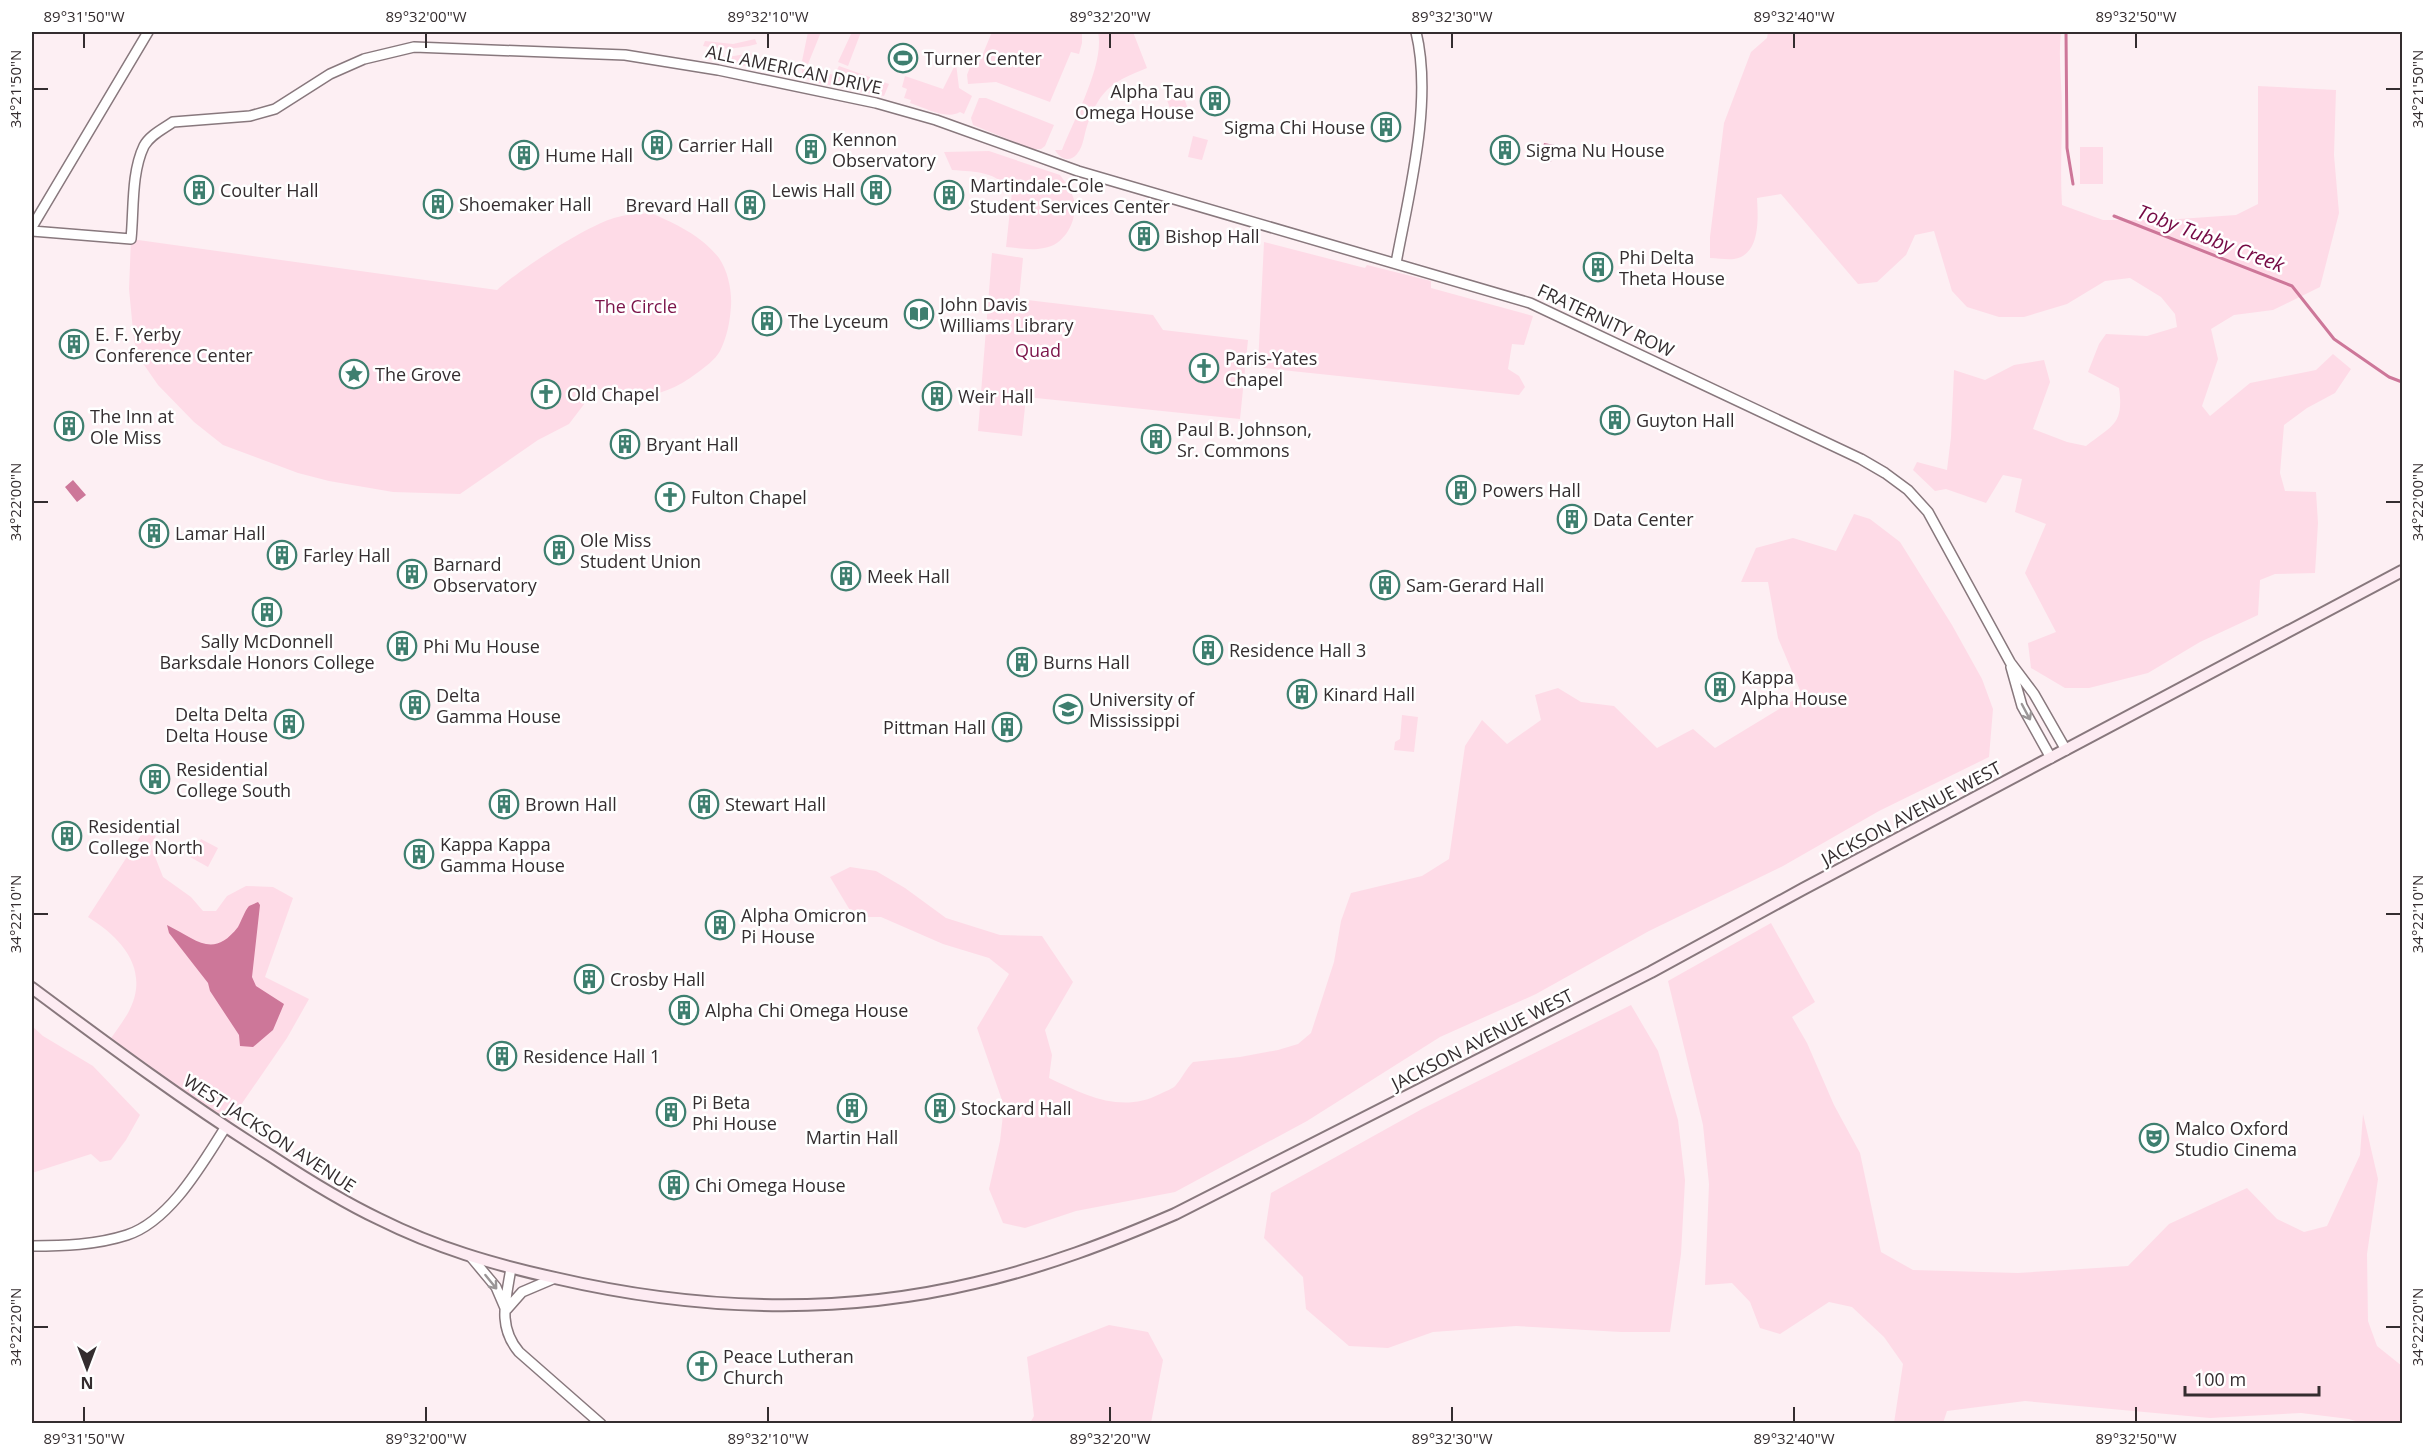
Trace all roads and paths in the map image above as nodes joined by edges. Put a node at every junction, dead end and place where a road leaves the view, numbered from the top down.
1 (148, 32) edge
2 (1416, 32) edge
3 (1078, 171) joint
4 (32, 229) edge
5 (1396, 263) junction
6 (2403, 571) edge
7 (2010, 662) junction
8 (2066, 750) junction
9 (2051, 758) junction
10 (32, 988) edge
11 (225, 1128) junction
12 (32, 1246) edge
13 (471, 1257) junction
14 (511, 1268) junction
15 (555, 1278) junction
16 (506, 1311) junction
17 (601, 1424) edge

1 - 4 street
2 - 5 street
3 - 4 street, ALL AMERICAN DRIVE
3 - 5 street, FRATERNITY ROW
5 - 7 street, FRATERNITY ROW
6 - 8 main road, JACKSON AVENUE WEST
7 - 8 street, FRATERNITY ROW
7 -> 9 street, FRATERNITY ROW
8 - 9 main road, JACKSON AVENUE WEST
9 - 15 main road, JACKSON AVENUE WEST
10 - 11 main road, WEST JACKSON AVENUE
11 - 12 street
11 - 13 main road, WEST JACKSON AVENUE
13 - 14 main road, WEST JACKSON AVENUE
13 -> 16 street
14 - 15 main road, JACKSON AVENUE WEST
14 - 16 street
15 - 16 street
16 - 17 street

